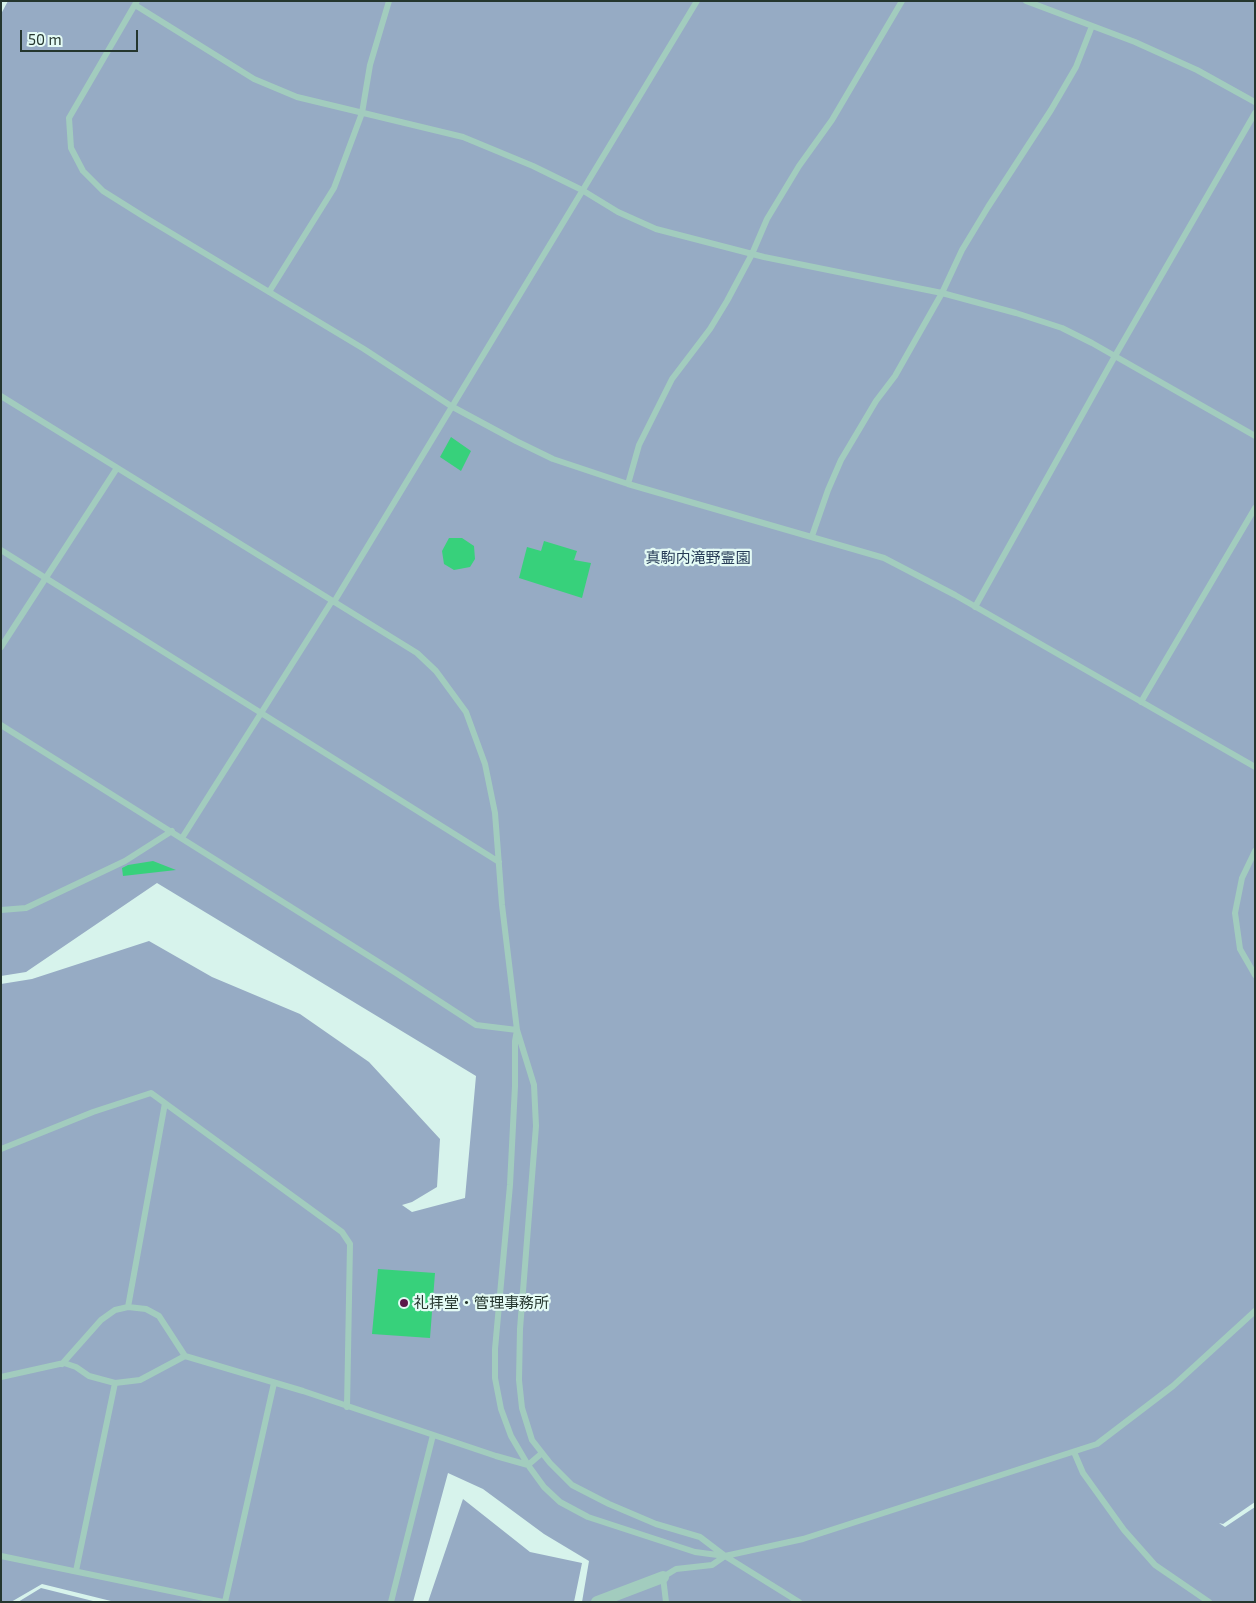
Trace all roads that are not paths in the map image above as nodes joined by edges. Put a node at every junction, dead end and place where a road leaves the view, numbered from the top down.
1 (389, 1) edge
2 (697, 1) edge
3 (902, 1) edge
4 (1026, 1) edge
5 (136, 3) edge
6 (1092, 26) junction
7 (1255, 102) edge
8 (362, 113) junction
9 (1255, 113) edge
10 (582, 190) junction
11 (752, 254) junction
12 (270, 292) junction
13 (942, 293) junction
14 (1115, 356) junction
15 (1, 396) edge
16 (451, 406) junction
17 (1255, 436) edge
18 (117, 468) junction
19 (628, 484) junction
20 (1255, 508) edge
21 (812, 536) junction
22 (1, 550) edge
23 (46, 578) junction
24 (333, 602) junction
25 (975, 607) junction
26 (1, 647) edge
27 (1141, 702) junction
28 (262, 713) junction
29 (1, 726) edge
30 (1255, 767) edge
31 (172, 832) junction
32 (182, 838) junction
33 (1255, 851) edge
34 (499, 862) junction
35 (1, 910) edge
36 (1255, 975) edge
37 (517, 1030) junction
38 (165, 1103) junction
39 (1, 1149) edge
40 (128, 1307) junction
41 (1255, 1311) edge
42 (185, 1356) junction
43 (62, 1364) junction
44 (1, 1377) edge
45 (115, 1382) junction
46 (274, 1383) junction
47 (347, 1406) junction
48 (433, 1435) junction
49 (1074, 1452) junction
50 (542, 1453) junction
51 (528, 1465) junction
52 (1, 1556) edge
53 (725, 1556) junction
54 (76, 1571) junction
55 (663, 1577) junction
56 (224, 1602) edge
57 (392, 1602) edge
58 (598, 1602) edge
59 (666, 1602) edge
60 (799, 1602) edge
61 (1209, 1602) edge

1 - 8 lane
2 - 10 lane
3 - 11 lane
4 - 6 lane
5 - 8 lane
5 - 12 lane
6 - 7 lane
6 - 13 lane
8 - 10 lane
8 - 12 lane
9 - 14 lane
10 - 11 lane
10 - 16 lane
11 - 13 lane
11 - 19 lane
12 - 16 lane
13 - 14 lane
13 - 21 lane
14 - 17 lane
14 - 25 lane
15 - 18 lane
16 - 19 lane
16 - 24 lane
18 - 23 lane
18 - 24 lane
19 - 21 lane
20 - 27 lane
21 - 25 lane
22 - 23 lane
23 - 26 lane
23 - 28 lane
24 - 28 lane
24 - 34 lane
25 - 27 lane
27 - 30 lane
28 - 32 lane
28 - 34 lane
29 - 31 lane
31 - 32 lane
31 - 35 lane
32 - 37 lane
33 - 36 lane
34 - 37 lane
37 - 50 lane
37 - 51 lane
38 - 39 lane
38 - 40 lane
38 - 47 lane
40 - 42 lane
40 - 43 lane
41 - 49 lane
42 - 45 lane
42 - 46 lane
43 - 44 lane
43 - 45 lane
45 - 54 lane
46 - 47 lane
46 - 56 lane
47 - 48 lane
48 - 51 lane
48 - 57 lane
49 - 53 lane
49 - 61 lane
50 - 51 lane
50 - 53 lane
51 - 53 lane
52 - 54 lane
53 - 55 lane
53 - 60 lane
54 - 56 lane
55 - 58 street
55 - 59 lane

